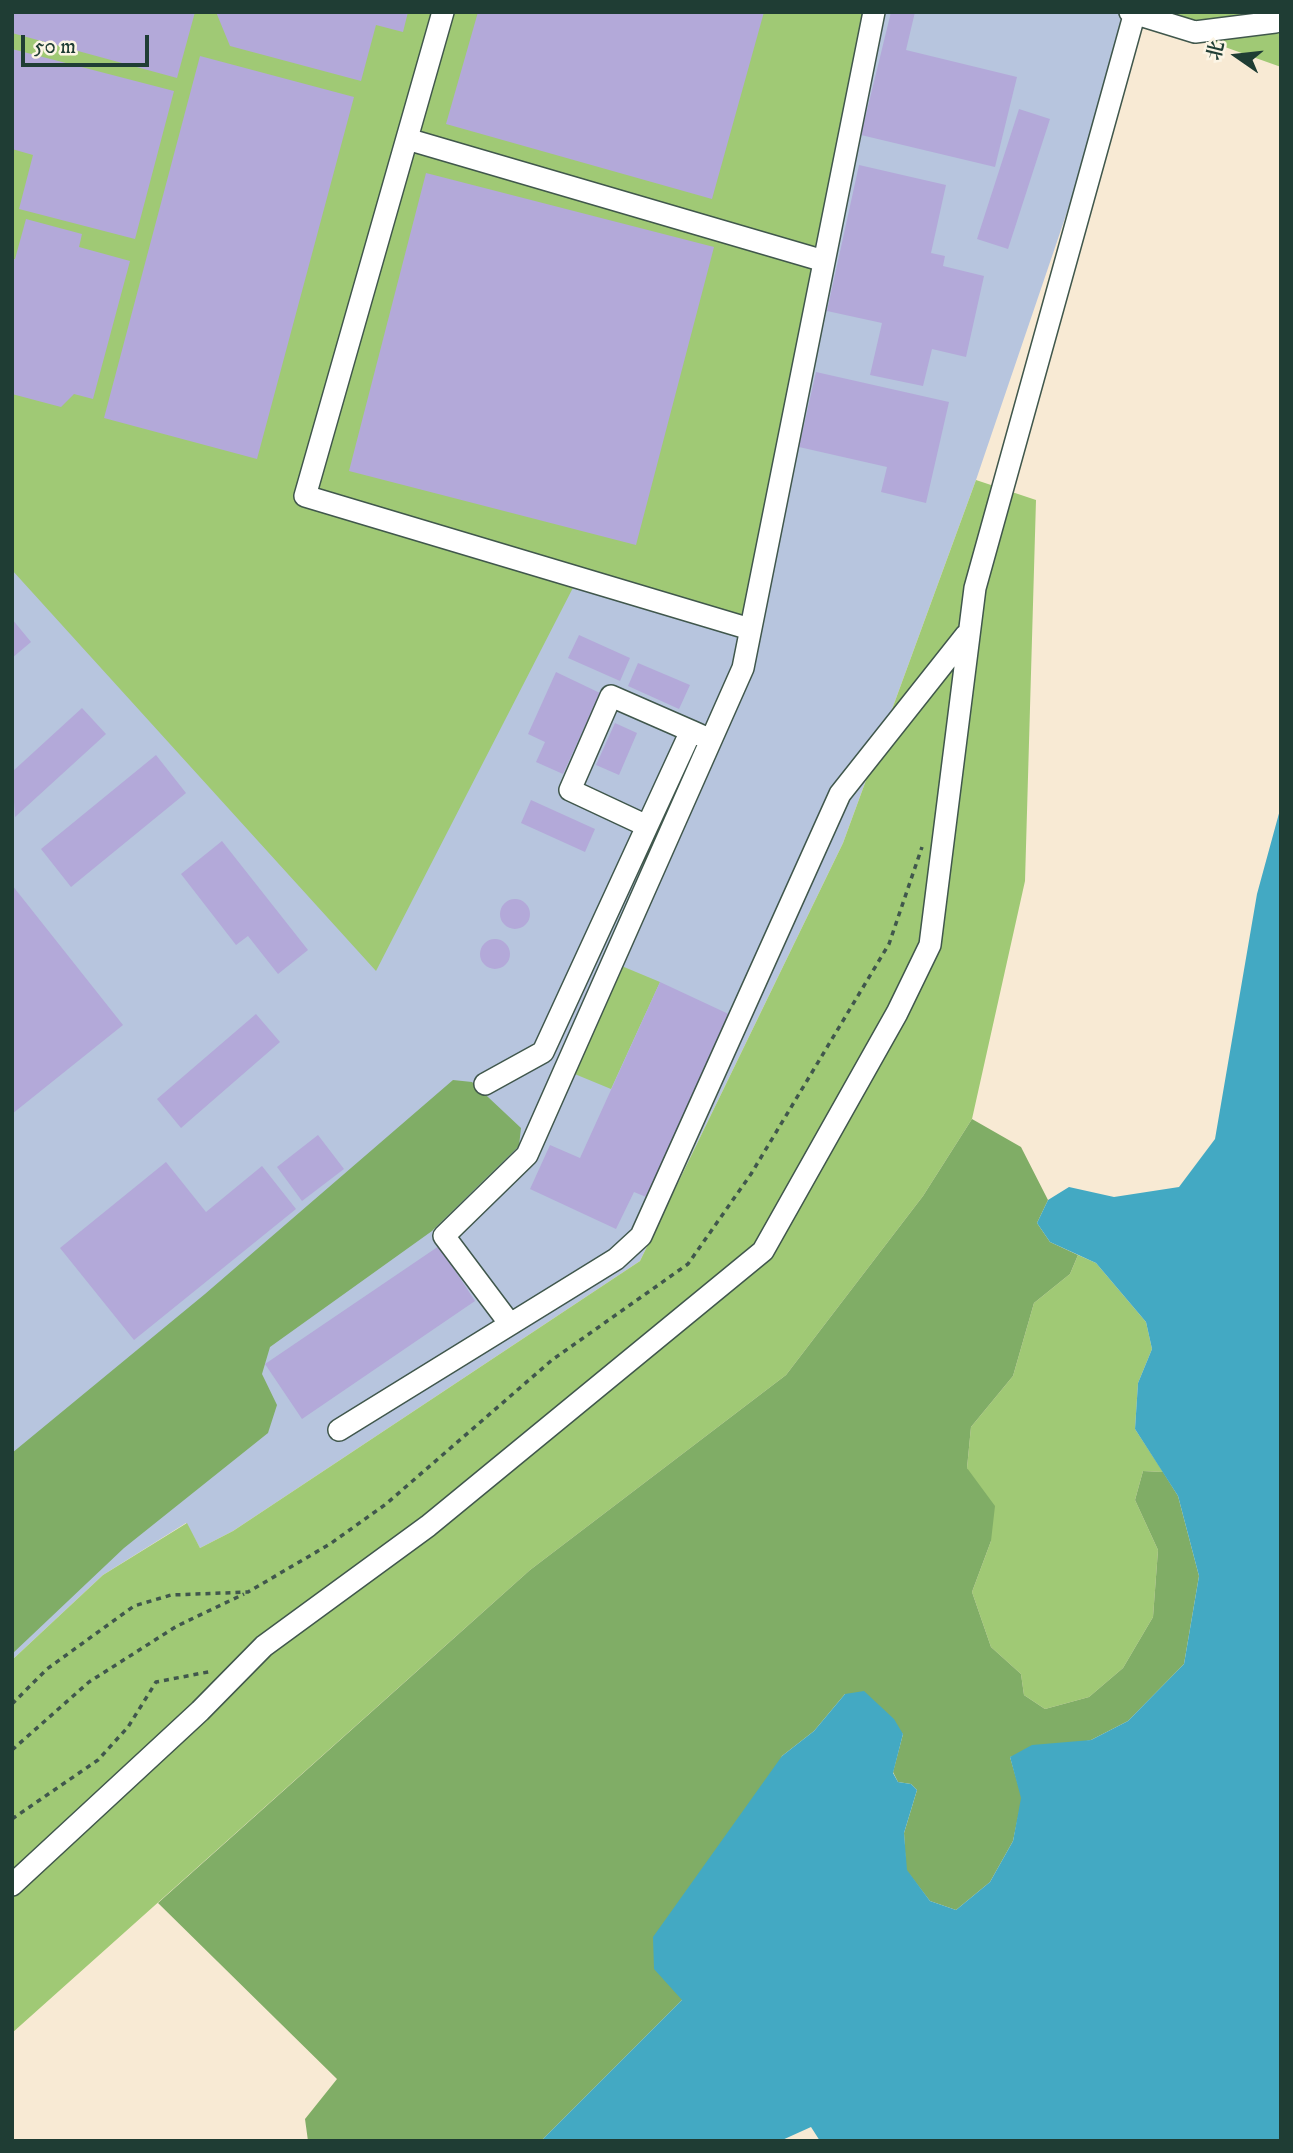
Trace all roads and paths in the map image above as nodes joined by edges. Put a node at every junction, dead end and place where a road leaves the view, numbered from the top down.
1 (443, 12) edge
2 (874, 12) edge
3 (1133, 13) edge
4 (1281, 16) edge
5 (407, 139) junction
6 (824, 261) junction
7 (750, 629) junction
8 (967, 634) junction
9 (691, 731) junction
10 (711, 740) junction
11 (647, 826) junction
12 (485, 1084) dead end
13 (510, 1324) junction
14 (339, 1430) dead end
15 (248, 1592) dead end
16 (236, 1674) junction
17 (12, 1750) edge
18 (12, 1819) edge
19 (12, 1885) edge

1 - 5 street
2 - 6 street
3 - 4 street
3 - 8 street
5 - 6 street
5 - 7 street
6 - 7 street
7 - 10 street
8 - 13 street
8 - 16 street
9 - 10 street
9 - 11 street
9 - 11 street
10 - 13 street
11 - 12 street
13 - 14 street
15 - 17 path
16 - 18 path
16 - 19 street

